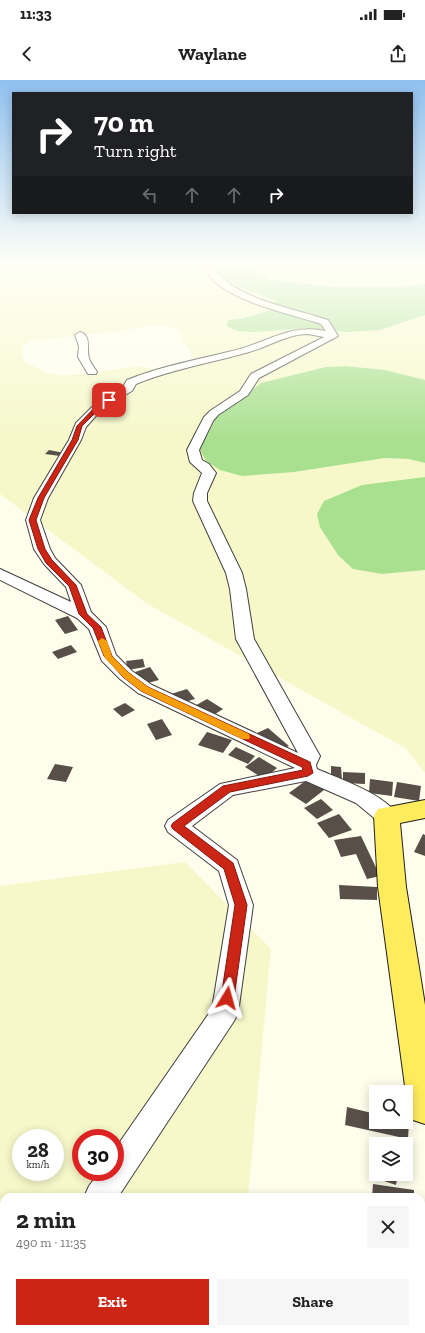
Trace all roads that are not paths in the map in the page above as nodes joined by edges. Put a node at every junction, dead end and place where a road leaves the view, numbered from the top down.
1 (327, 323) edge
2 (80, 334) dead end
3 (333, 336) junction
4 (92, 372) dead end
5 (0, 574) edge
6 (83, 614) junction
7 (307, 769) junction
8 (425, 809) edge
9 (387, 816) junction
10 (425, 1108) edge
11 (103, 1193) edge

1 - 3 street
2 - 4 street
3 - 6 street
3 - 7 street
5 - 6 street
6 - 7 street
7 - 9 street
7 - 11 street
8 - 9 main road
9 - 10 main road

